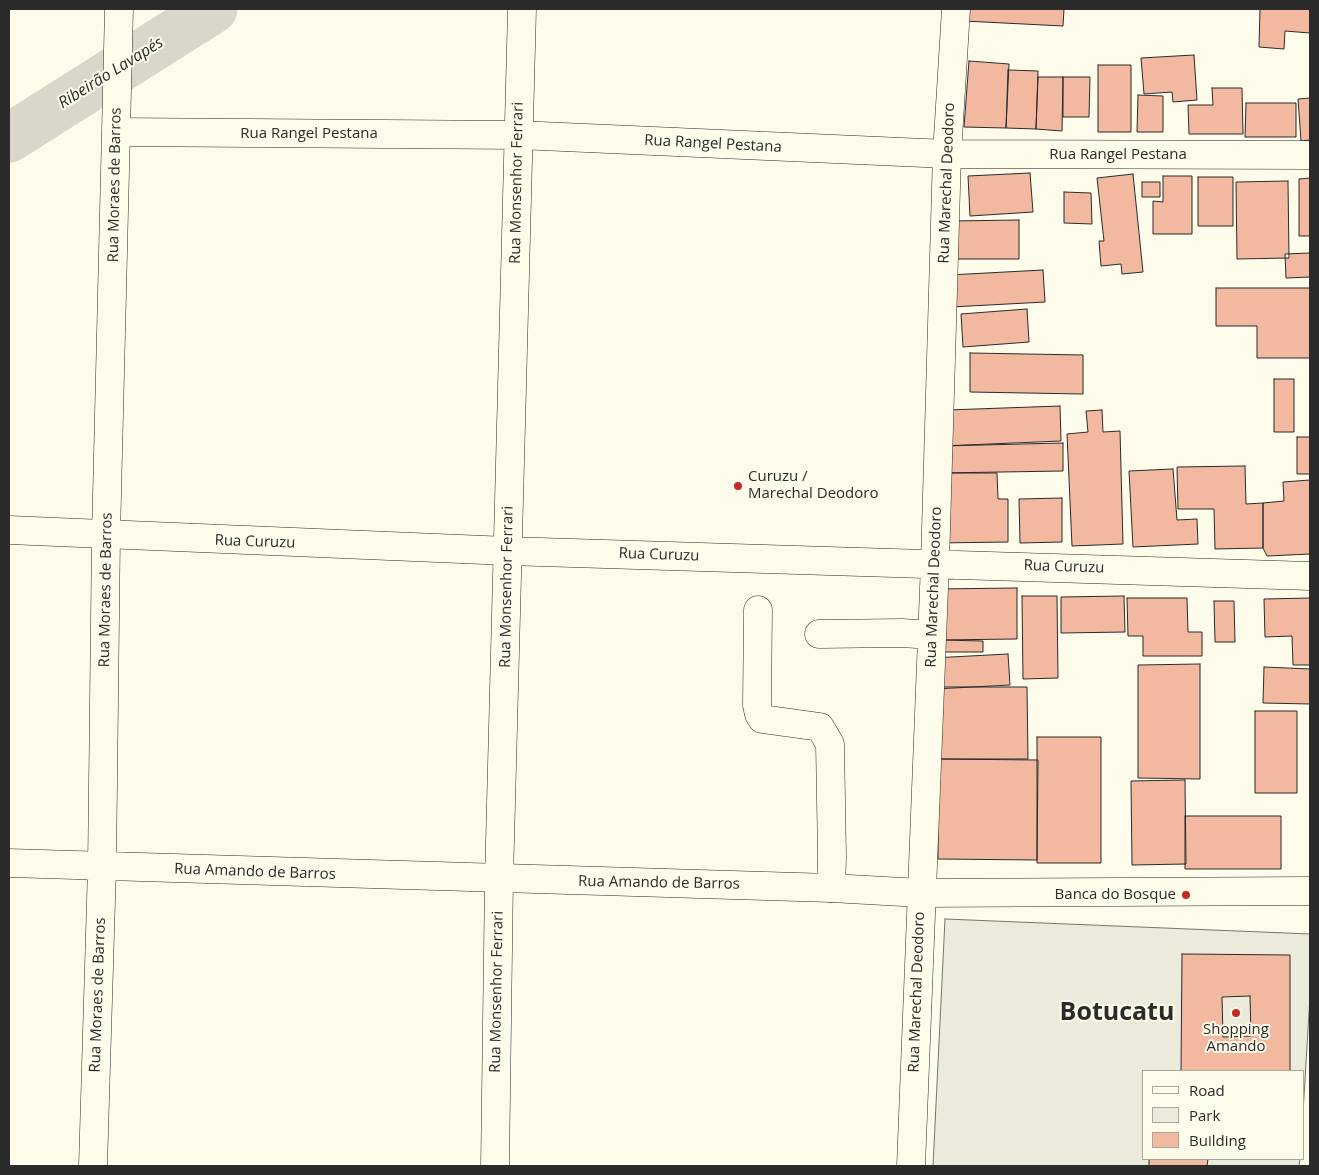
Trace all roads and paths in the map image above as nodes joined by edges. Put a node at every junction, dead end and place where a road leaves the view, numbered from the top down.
1 (522, 9) edge
2 (956, 9) edge
3 (119, 11) edge
4 (117, 119) junction
5 (518, 135) junction
6 (947, 154) junction
7 (1310, 155) edge
8 (9, 530) edge
9 (106, 536) junction
10 (508, 551) junction
11 (935, 563) junction
12 (1310, 576) edge
13 (758, 610) dead end
14 (818, 634) dead end
15 (932, 635) junction
16 (9, 863) edge
17 (102, 867) junction
18 (499, 879) junction
19 (831, 888) junction
20 (1310, 891) edge
21 (921, 893) junction
22 (93, 1166) edge
23 (495, 1166) edge
24 (911, 1166) edge

1 - 5 street, Rua Monsenhor Ferrari
2 - 6 street, Rua Marechal Deodoro
3 - 4 street, Rua Moraes de Barros
4 - 5 street, Rua Rangel Pestana
4 - 9 street, Rua Moraes de Barros
5 - 6 street, Rua Rangel Pestana
5 - 10 street, Rua Monsenhor Ferrari
6 - 7 street, Rua Rangel Pestana
6 - 11 street, Rua Marechal Deodoro
8 - 9 street, Rua Curuzu
9 - 10 street, Rua Curuzu
9 - 17 street, Rua Moraes de Barros
10 - 11 street, Rua Curuzu
10 - 18 street, Rua Monsenhor Ferrari
11 - 12 street, Rua Curuzu
11 - 15 street, Rua Marechal Deodoro
13 - 19 street
14 - 15 street
15 - 21 street, Rua Marechal Deodoro
16 - 17 street, Rua Amando de Barros
17 - 18 street, Rua Amando de Barros
17 - 22 street, Rua Moraes de Barros
18 - 19 street, Rua Amando de Barros
18 - 23 street, Rua Monsenhor Ferrari
19 - 21 street, Rua Amando de Barros
20 - 21 street, Rua Amando de Barros
21 - 24 street, Rua Marechal Deodoro

